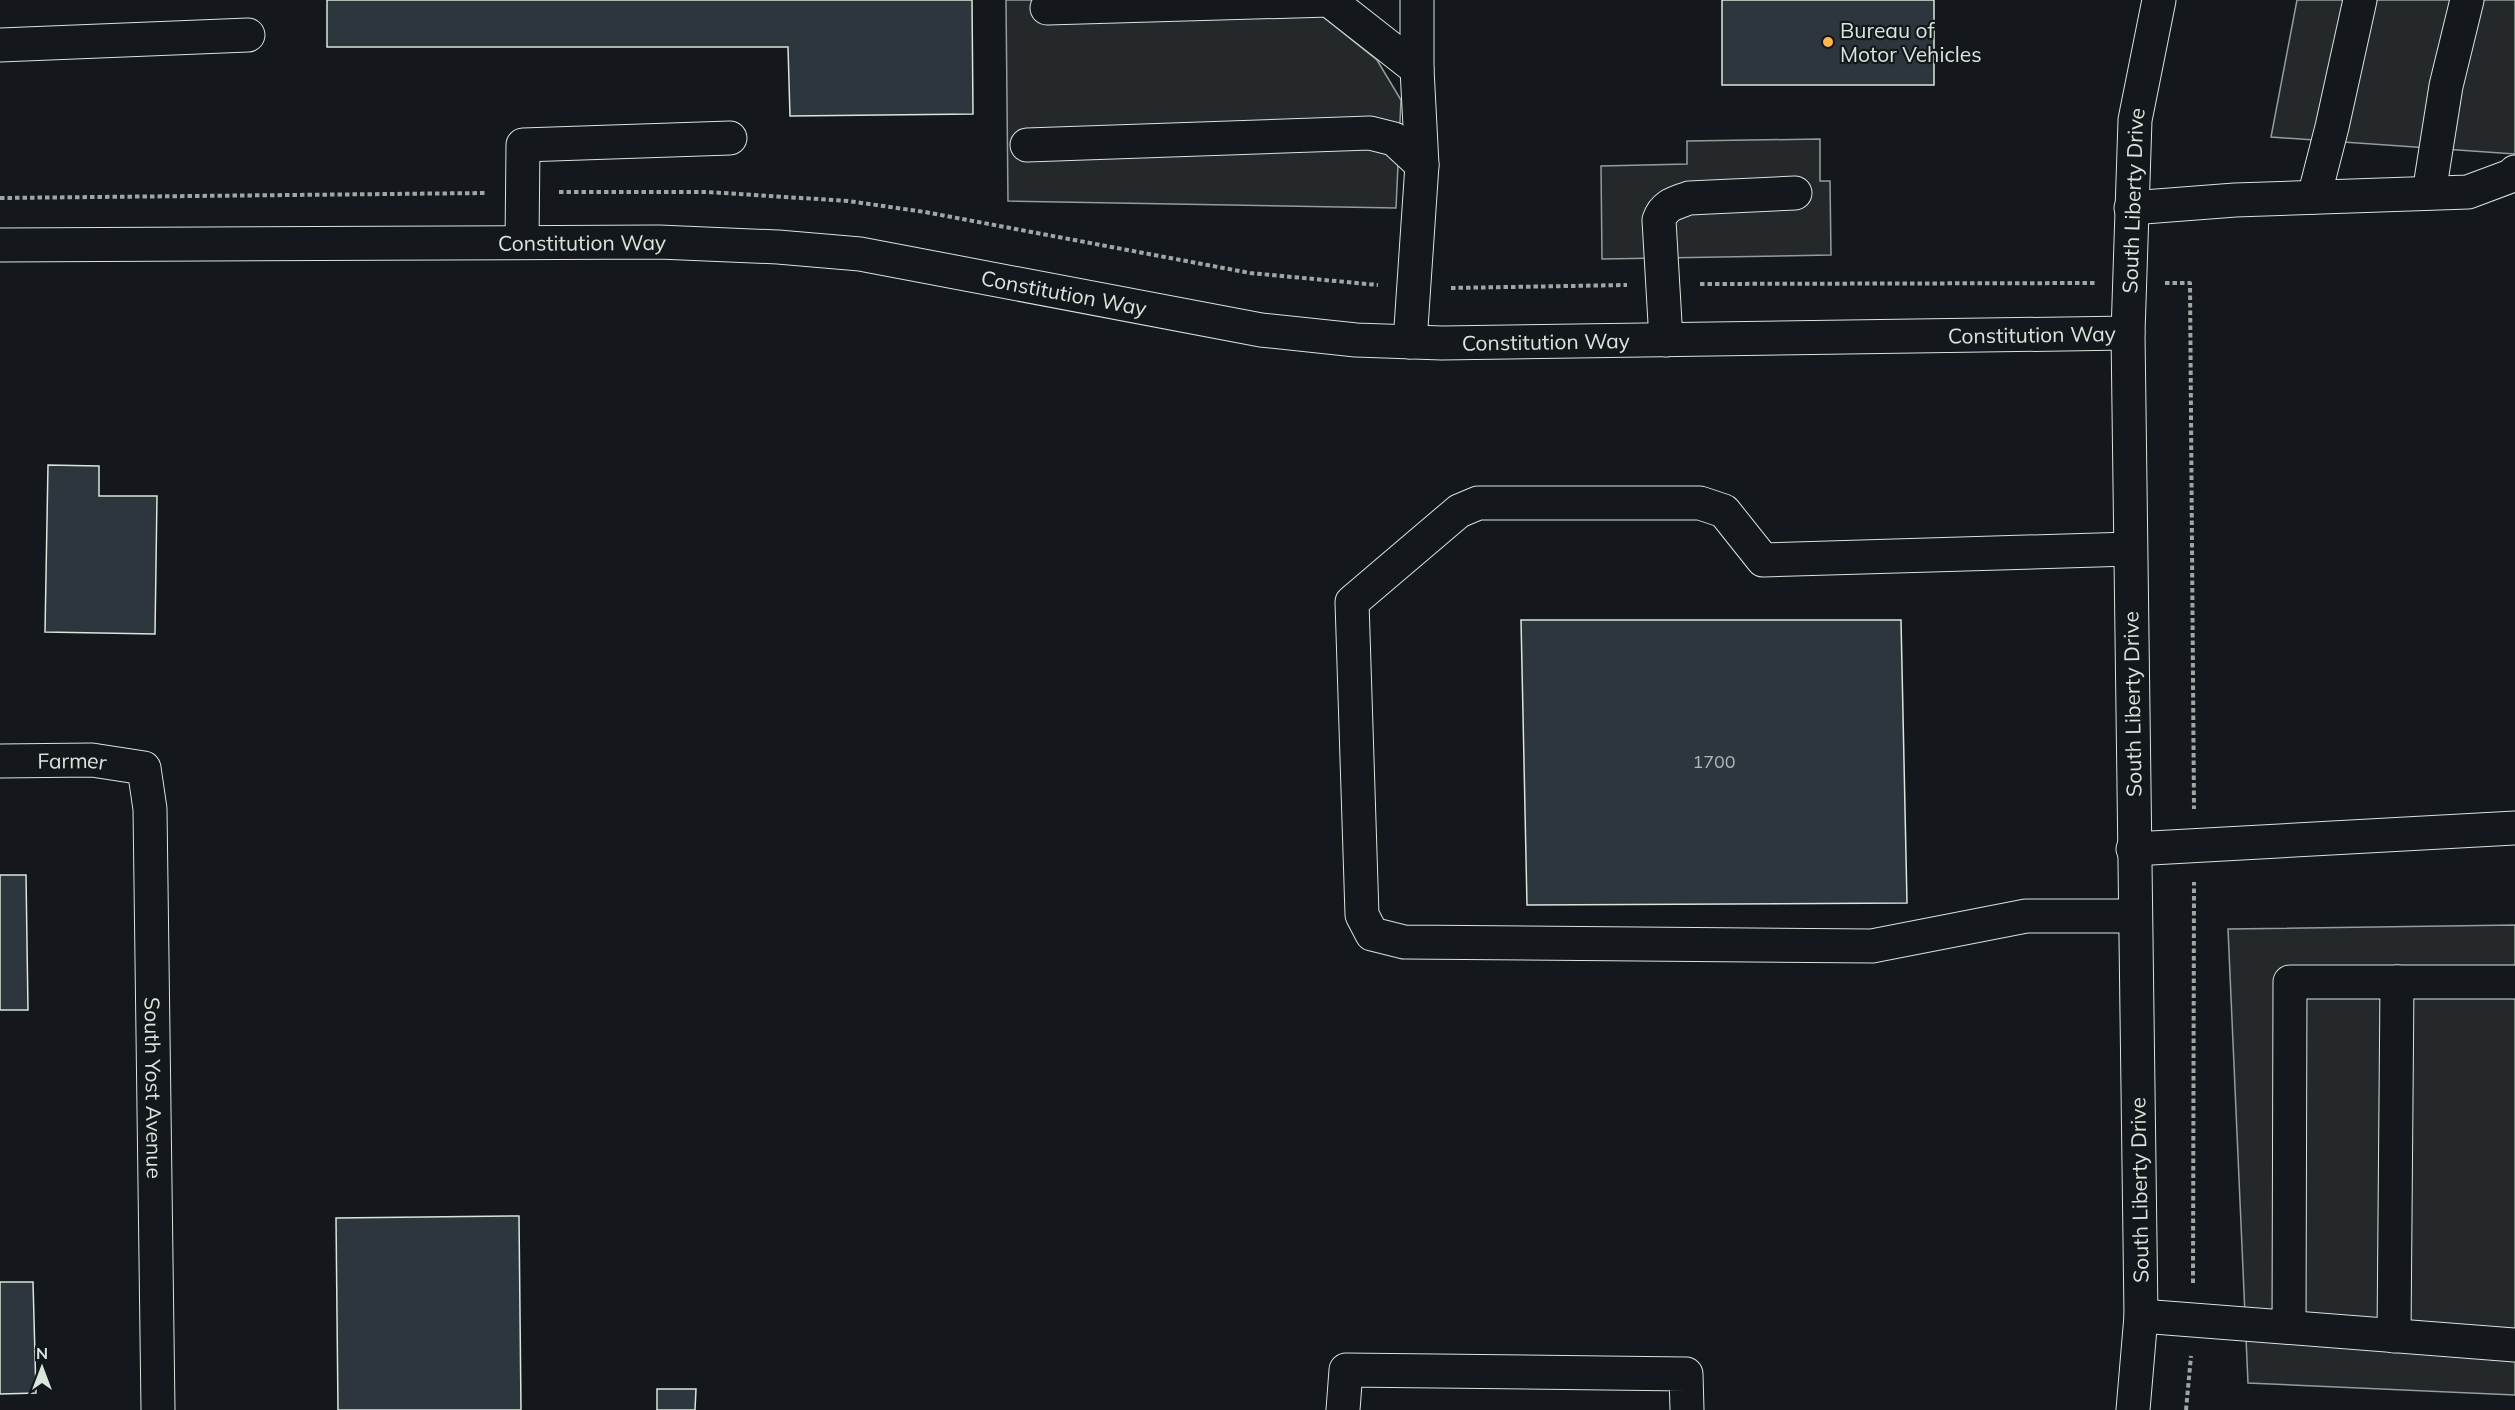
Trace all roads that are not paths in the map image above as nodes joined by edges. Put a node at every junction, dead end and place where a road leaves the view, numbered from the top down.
1 (1329, 0) edge
2 (1417, 0) edge
3 (2159, 0) edge
4 (2360, 0) edge
5 (2468, 0) edge
6 (1047, 8) dead end
7 (248, 35) dead end
8 (0, 45) edge
9 (1417, 69) junction
10 (730, 138) dead end
11 (1027, 145) dead end
12 (1422, 165) junction
13 (2515, 171) edge
14 (1795, 193) dead end
15 (2428, 193) junction
16 (2314, 197) junction
17 (2132, 208) junction
18 (522, 242) junction
19 (0, 245) edge
20 (2128, 333) junction
21 (1666, 340) junction
22 (1410, 342) junction
23 (2130, 549) junction
24 (0, 761) edge
25 (144, 768) joint
26 (2515, 828) edge
27 (2133, 849) junction
28 (2134, 916) junction
29 (2397, 982) junction
30 (2515, 982) edge
31 (2141, 1316) junction
32 (2289, 1327) junction
33 (2394, 1336) junction
34 (2515, 1346) edge
35 (158, 1410) edge
36 (1343, 1410) edge
37 (1687, 1410) edge
38 (2133, 1410) edge

1 - 6 street
1 - 9 street
2 - 9 street
3 - 17 street, South Liberty Drive
4 - 16 street
5 - 15 street
7 - 8 street
9 - 12 street
10 - 18 street
11 - 12 street
12 - 22 street
13 - 15 street
14 - 21 street
15 - 16 street
16 - 17 street
17 - 20 street, South Liberty Drive
18 - 19 street, Constitution Way
18 - 22 street, Constitution Way
20 - 21 street, Constitution Way
20 - 23 street, South Liberty Drive
21 - 22 street, Constitution Way
23 - 27 street, South Liberty Drive
23 - 28 street
24 - 25 street, Farmer
25 - 35 street, South Yost Avenue
26 - 27 street
27 - 28 street, South Liberty Drive
28 - 31 street, South Liberty Drive
29 - 30 street
29 - 32 street
29 - 33 street
31 - 32 street
31 - 38 street, South Liberty Drive
32 - 33 street
33 - 34 street
36 - 37 street

